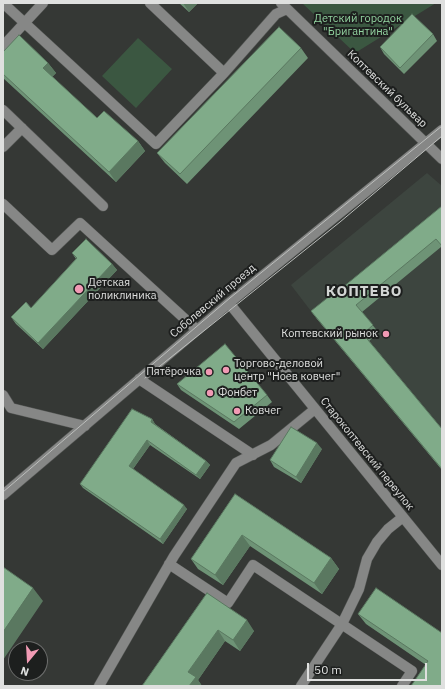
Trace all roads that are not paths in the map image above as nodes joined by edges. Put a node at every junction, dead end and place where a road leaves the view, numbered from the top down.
1 (3, 3) edge
2 (43, 3) edge
3 (150, 3) edge
4 (284, 6) edge
5 (24, 23) junction
6 (3, 46) edge
7 (224, 73) junction
8 (3, 110) edge
9 (22, 128) junction
10 (442, 130) edge
11 (427, 143) junction
12 (3, 148) edge
13 (442, 159) edge
14 (3, 204) edge
15 (103, 206) dead end
16 (229, 303) junction
17 (197, 330) junction
18 (139, 379) junction
19 (3, 396) edge
20 (315, 409) junction
21 (85, 426) junction
22 (253, 454) junction
23 (3, 495) edge
24 (403, 517) junction
25 (169, 564) junction
26 (442, 565) edge
27 (342, 624) junction
28 (99, 686) edge
29 (301, 686) edge
30 (402, 686) edge

1 - 5 street
2 - 5 street
3 - 7 street
4 - 7 street
4 - 11 street, Коптевский бульвар
5 - 6 street
5 - 7 street
8 - 9 street
9 - 12 street
9 - 15 street
10 - 11 street, Соболевский проезд
11 - 13 street, Коптевский бульвар
11 - 16 street, Соболевский проезд
14 - 17 street
16 - 17 street, Соболевский проезд
16 - 20 street, Старокоптевский переулок
17 - 18 street, Соболевский проезд
18 - 21 street, Соболевский проезд
18 - 22 street
19 - 21 street
20 - 22 street
20 - 24 street, Старокоптевский переулок
21 - 23 street, Соболевский проезд
22 - 25 street
24 - 26 street, Старокоптевский переулок
24 - 27 street
25 - 27 street
25 - 28 street
27 - 29 street
27 - 30 street

